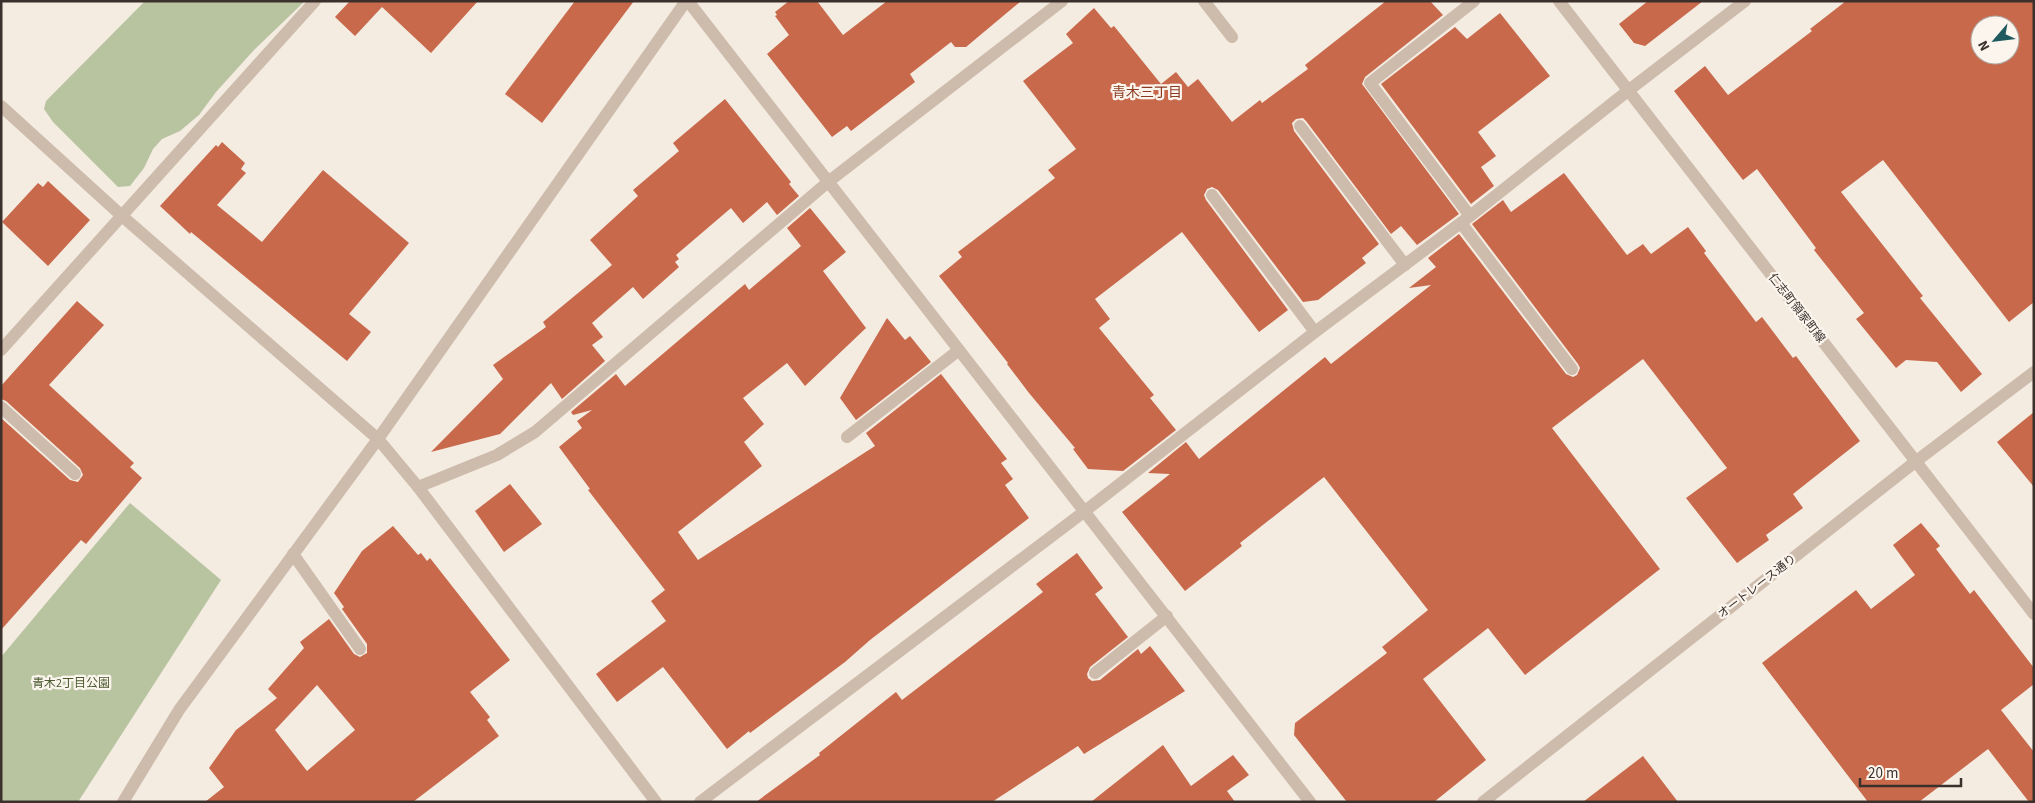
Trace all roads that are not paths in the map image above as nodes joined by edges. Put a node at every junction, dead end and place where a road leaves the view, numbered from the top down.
1 (315, 1) edge
2 (687, 1) edge
3 (1062, 1) edge
4 (1204, 1) edge
5 (1474, 1) edge
6 (1559, 1) edge
7 (1745, 1) edge
8 (1232, 37) dead end
9 (1629, 90) junction
10 (1, 106) edge
11 (1300, 126) dead end
12 (828, 182) junction
13 (1212, 195) dead end
14 (122, 216) junction
15 (1466, 219) junction
16 (1405, 265) junction
17 (1315, 332) junction
18 (1, 350) edge
19 (959, 350) junction
20 (1572, 369) dead end
21 (2034, 372) edge
22 (1, 406) edge
23 (847, 436) dead end
24 (378, 438) junction
25 (1915, 462) junction
26 (75, 474) dead end
27 (418, 487) junction
28 (1085, 511) junction
29 (293, 554) junction
30 (2034, 614) edge
31 (1166, 616) junction
32 (360, 649) dead end
33 (1095, 673) dead end
34 (123, 802) edge
35 (656, 802) edge
36 (700, 802) edge
37 (1310, 802) edge
38 (1483, 802) edge

1 - 14 street
2 - 12 street
2 - 24 street
3 - 12 street
4 - 8 street
5 - 15 street
6 - 9 street, 仁志町領家町線
7 - 9 street
9 - 15 street
9 - 25 street, 仁志町領家町線
10 - 14 street
11 - 16 street
12 - 19 street
12 - 27 street
13 - 17 street
14 - 18 street
14 - 24 street
15 - 16 street
15 - 20 street
16 - 17 street
17 - 28 street
19 - 23 street
19 - 28 street
21 - 25 street, オートレース通り
22 - 26 street
24 - 27 street
24 - 29 street
25 - 30 street, 仁志町領家町線
25 - 38 street, オートレース通り
27 - 35 street
28 - 31 street
28 - 36 street
29 - 32 street
29 - 34 street
31 - 33 street
31 - 37 street

